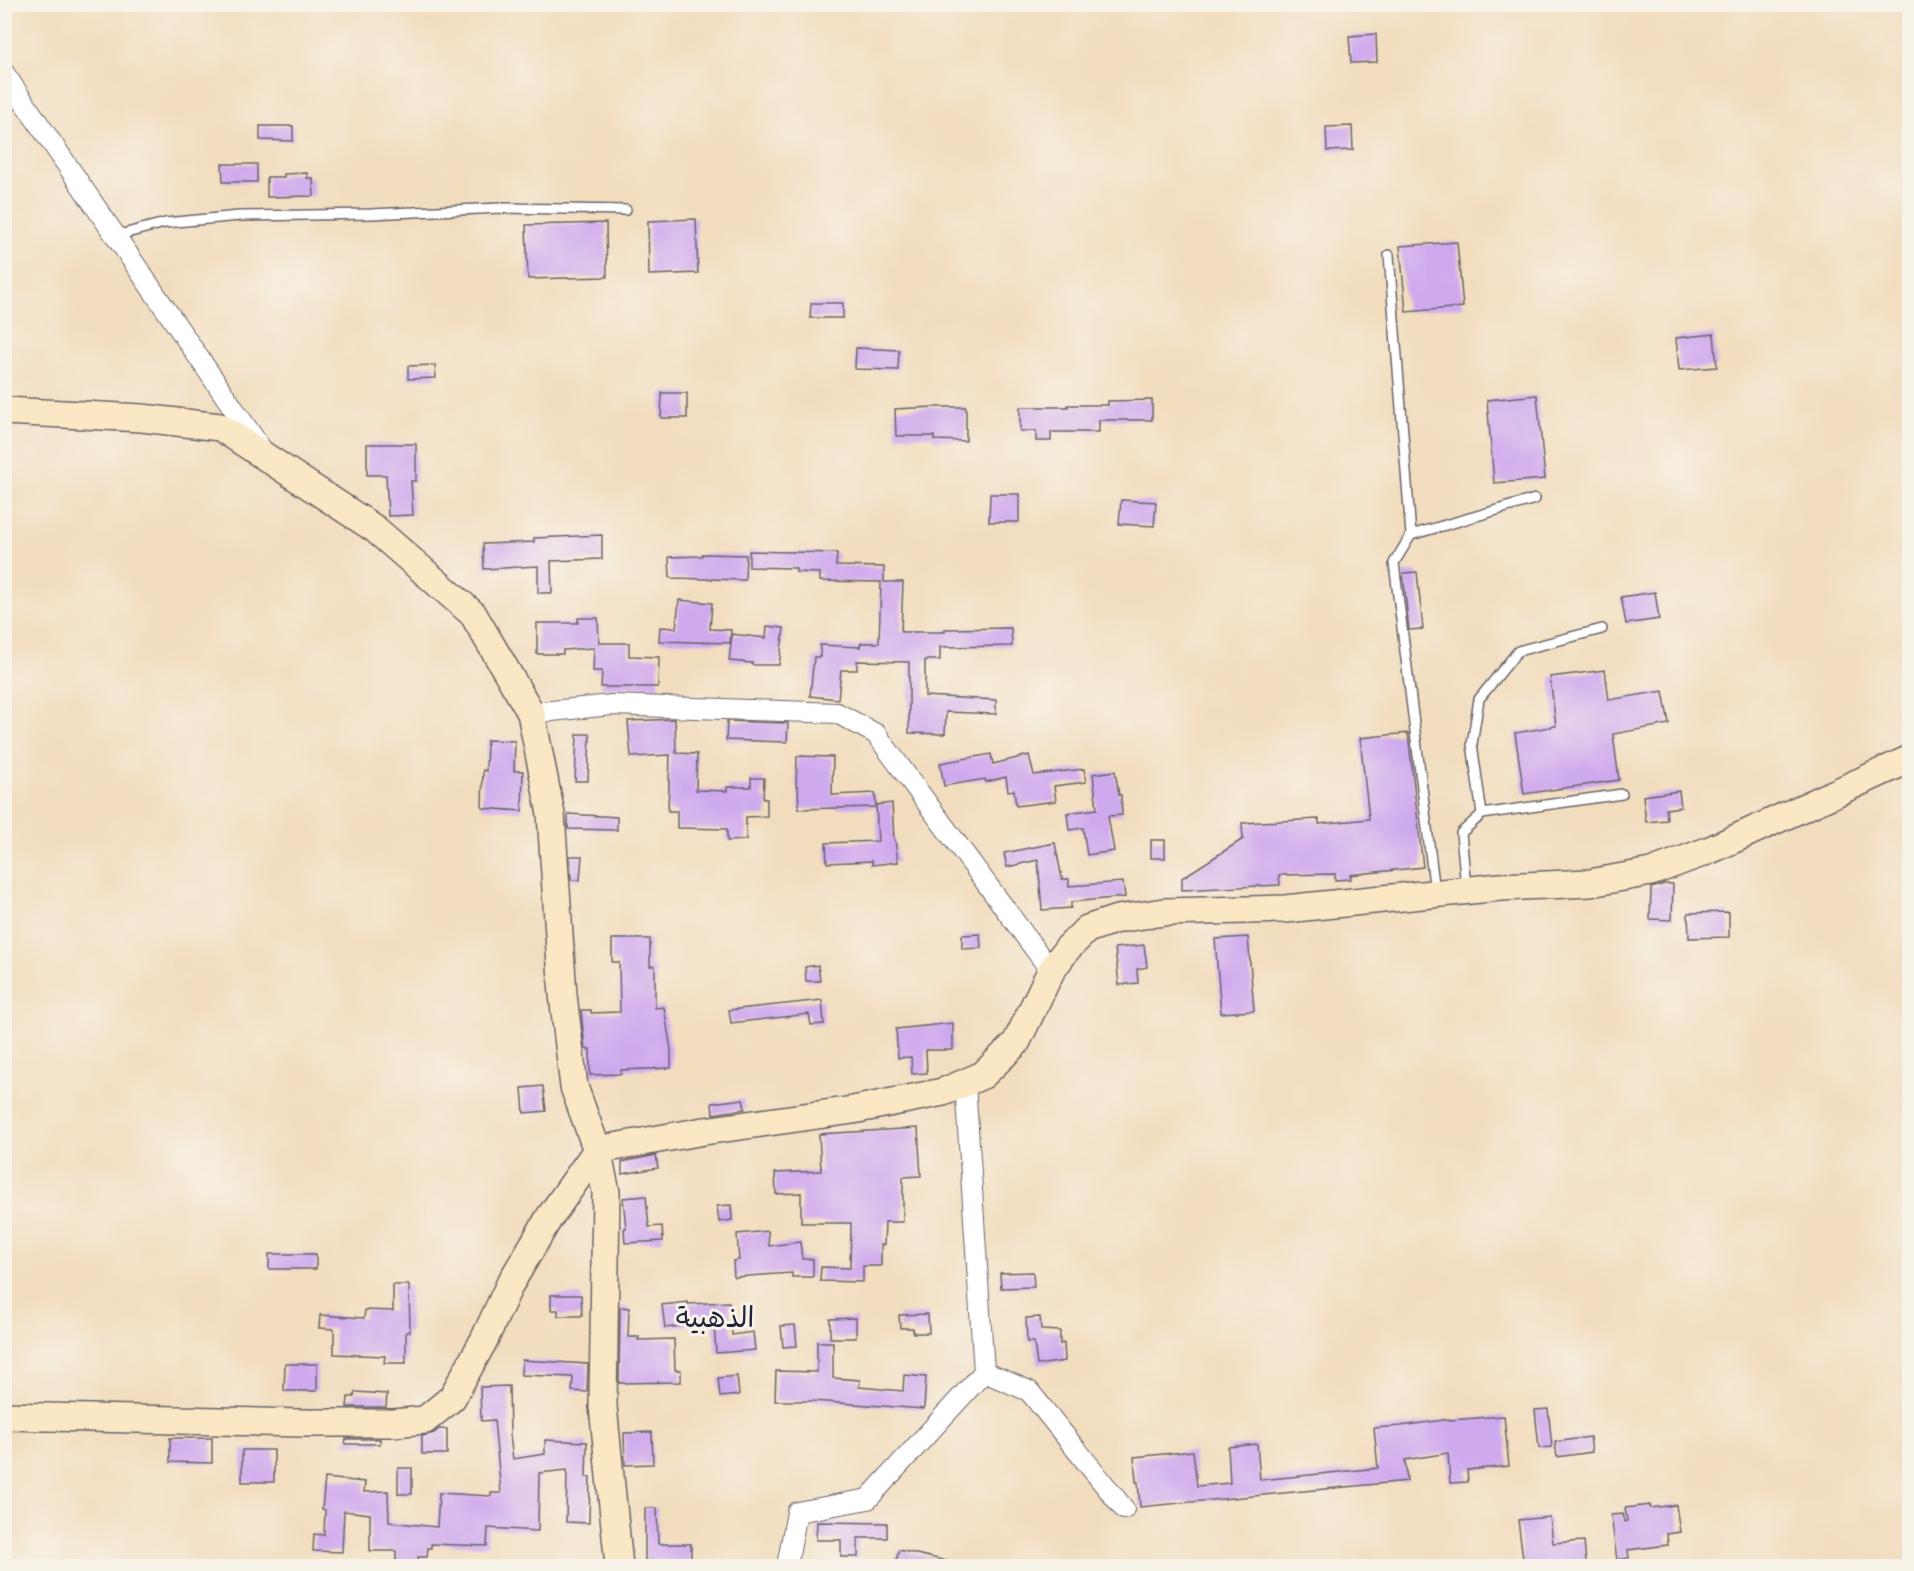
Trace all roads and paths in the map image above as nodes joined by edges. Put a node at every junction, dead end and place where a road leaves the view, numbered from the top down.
1 (4, 73) edge
2 (626, 210) dead end
3 (116, 236) junction
4 (1389, 255) dead end
5 (4, 411) edge
6 (267, 457) junction
7 (1535, 499) dead end
8 (1411, 535) junction
9 (1602, 629) dead end
10 (531, 713) junction
11 (1910, 759) edge
12 (1622, 794) dead end
13 (1482, 814) junction
14 (1466, 891) junction
15 (1436, 894) junction
16 (1051, 971) junction
17 (964, 1083) junction
18 (597, 1150) junction
19 (984, 1372) junction
20 (4, 1416) edge
21 (1076, 1449) dead end
22 (619, 1566) edge
23 (787, 1566) edge

1 - 3 street
2 - 3 lane
3 - 6 street
4 - 8 lane
5 - 6 street
6 - 10 street
7 - 8 lane
8 - 15 lane
9 - 13 lane
10 - 16 street
10 - 18 street
11 - 14 street
12 - 13 lane
13 - 14 lane
14 - 15 street
15 - 16 street
16 - 17 street
17 - 18 street
17 - 19 street
18 - 20 street
18 - 22 street
19 - 21 street
19 - 23 street

